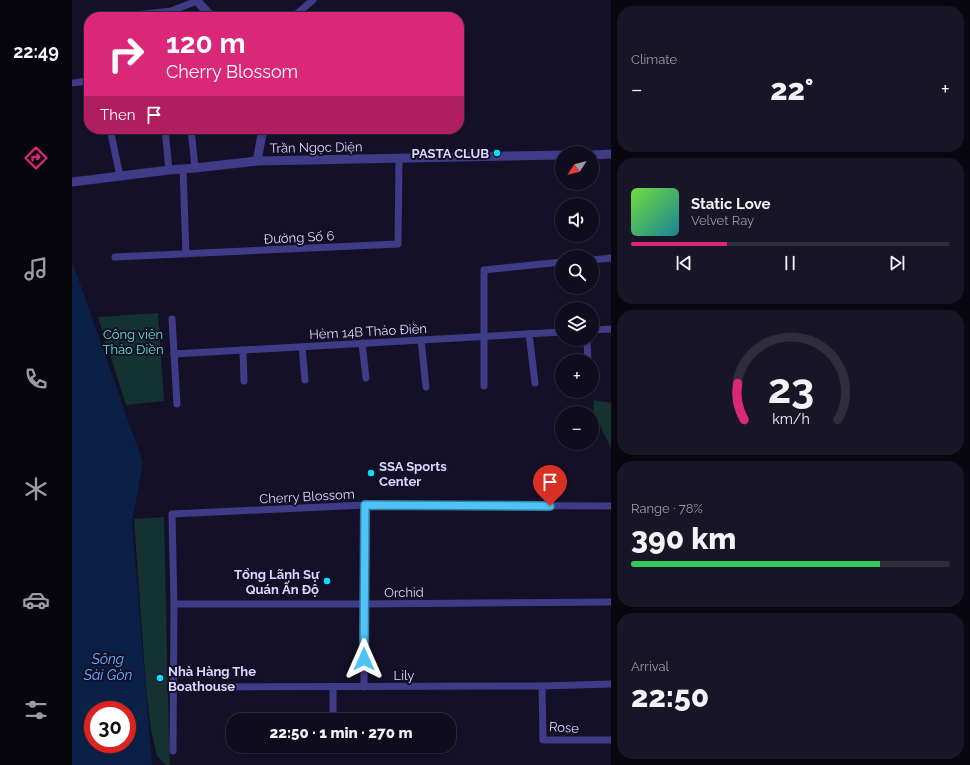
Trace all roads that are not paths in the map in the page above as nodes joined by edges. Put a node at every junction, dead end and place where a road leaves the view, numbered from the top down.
1 (313, 0) edge
2 (196, 1) edge
3 (162, 12) edge
4 (207, 12) edge
5 (299, 12) edge
6 (84, 82) edge
7 (72, 83) edge
8 (111, 134) edge
9 (165, 134) edge
10 (192, 134) edge
11 (262, 134) edge
12 (611, 154) edge
13 (555, 155) edge
14 (599, 155) edge
15 (400, 158) junction
16 (257, 161) junction
17 (195, 168) junction
18 (183, 169) junction
19 (169, 170) junction
20 (120, 176) junction
21 (72, 182) edge
22 (186, 254) junction
23 (116, 257) dead end
24 (611, 258) edge
25 (599, 259) edge
26 (555, 263) edge
27 (172, 319) dead end
28 (611, 329) edge
29 (599, 330) edge
30 (555, 332) edge
31 (529, 334) junction
32 (484, 336) junction
33 (421, 340) junction
34 (362, 343) junction
35 (302, 347) junction
36 (243, 350) junction
37 (174, 354) junction
38 (366, 378) dead end
39 (304, 380) dead end
40 (244, 381) dead end
41 (535, 383) dead end
42 (484, 386) dead end
43 (426, 387) dead end
44 (177, 404) dead end
45 (365, 505) junction
46 (611, 506) edge
47 (611, 602) edge
48 (174, 604) junction
49 (364, 604) junction
50 (611, 684) edge
51 (542, 686) junction
52 (174, 687) junction
53 (332, 687) junction
54 (364, 687) junction
55 (333, 713) edge
56 (611, 740) edge
57 (173, 752) dead end

1 - 5 street
2 - 3 street
2 - 4 street
6 - 7 street
8 - 20 street
9 - 19 street
10 - 17 street
11 - 16 street
12 - 14 street
13 - 15 street, Trần Ngọc Diện
15 - 16 street, Trần Ngọc Diện
15 - 22 street, Đường Số 6
16 - 17 street, Trần Ngọc Diện
17 - 18 street, Trần Ngọc Diện
18 - 19 street, Trần Ngọc Diện
18 - 22 street
19 - 20 street, Trần Ngọc Diện
20 - 21 street, Trần Ngọc Diện
22 - 23 street, Đường Số 6
24 - 25 street
26 - 32 street
27 - 37 street
28 - 29 street
30 - 31 street, Hẻm 14B Thảo Điền
31 - 32 street, Hẻm 14B Thảo Điền
31 - 41 street
32 - 33 street, Hẻm 14B Thảo Điền
32 - 42 street
33 - 34 street, Hẻm 14B Thảo Điền
33 - 43 street
34 - 35 street, Hẻm 14B Thảo Điền
34 - 38 street
35 - 36 street, Hẻm 14B Thảo Điền
35 - 39 street
36 - 37 street, Hẻm 14B Thảo Điền
36 - 40 street
37 - 44 street
45 - 46 street, Cherry Blossom
45 - 48 street, Cherry Blossom
45 - 49 street
47 - 49 street, Orchid
48 - 49 street, Orchid
48 - 52 street
49 - 54 street
50 - 51 street, Lily
51 - 54 street, Lily
51 - 56 street, Rose
52 - 53 street, Lily
52 - 57 street
53 - 54 street, Lily
53 - 55 street

